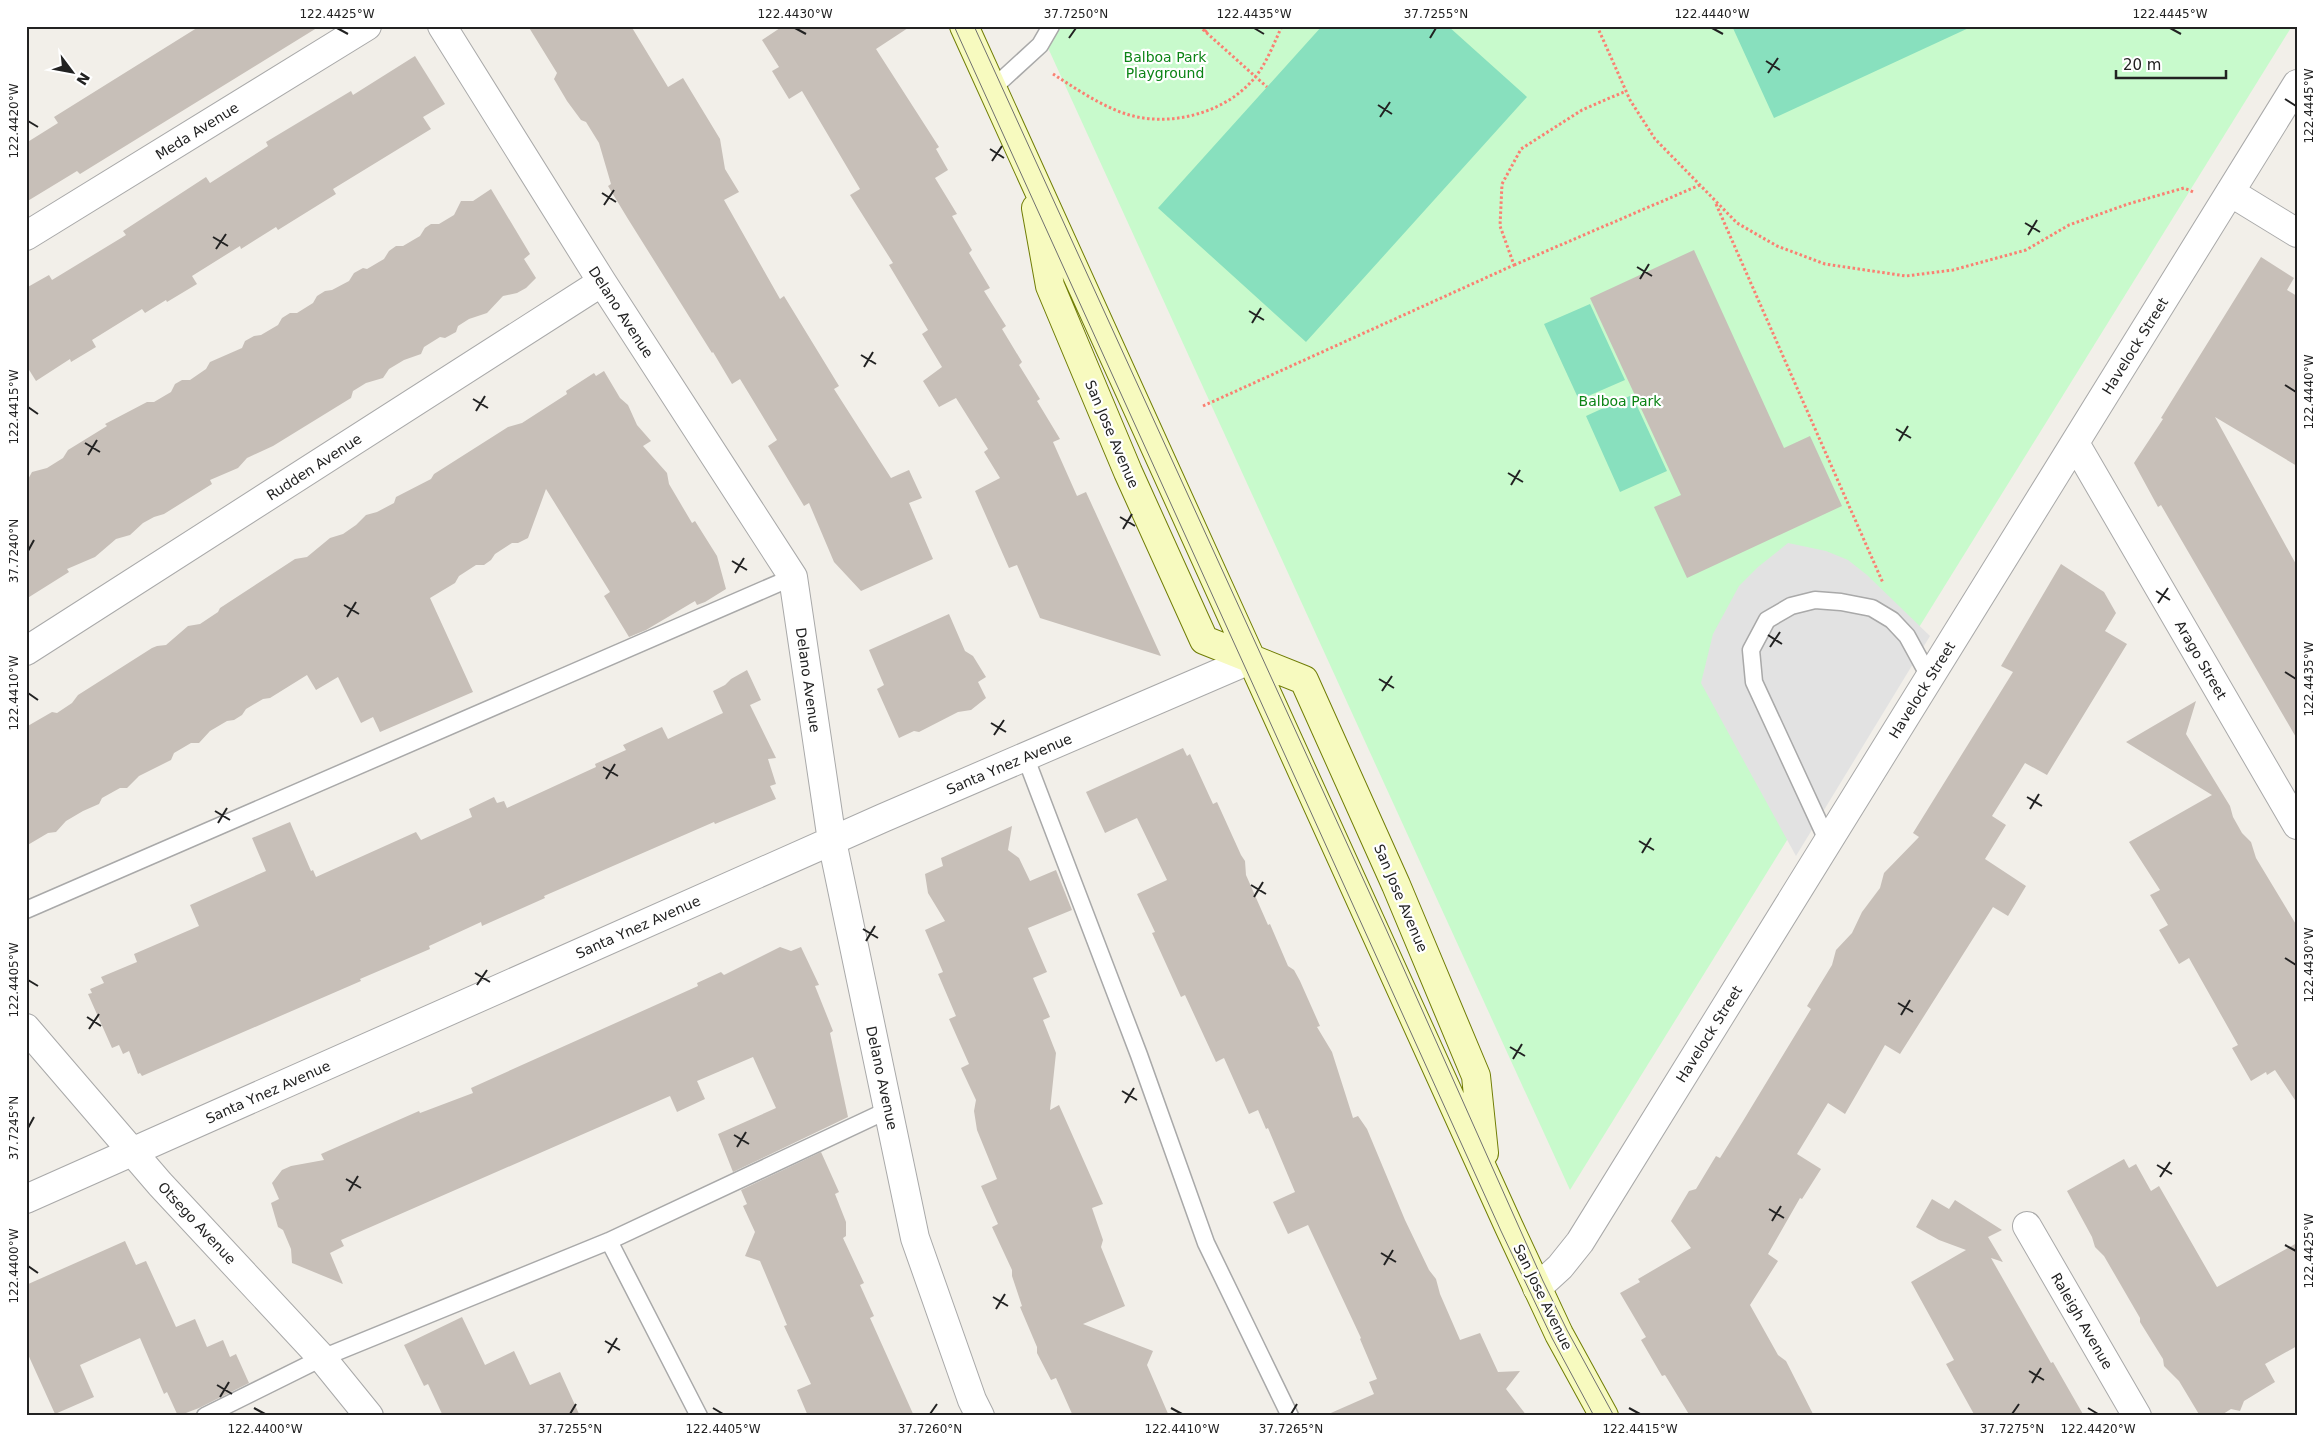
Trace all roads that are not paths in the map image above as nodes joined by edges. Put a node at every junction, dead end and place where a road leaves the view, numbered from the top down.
1 (367, 26) edge
2 (442, 26) edge
3 (964, 26) edge
4 (1051, 26) edge
5 (2297, 84) edge
6 (992, 89) junction
7 (1030, 171) junction
8 (2225, 200) junction
9 (2297, 233) edge
10 (26, 236) edge
11 (602, 282) junction
12 (2075, 443) junction
13 (793, 577) junction
14 (26, 651) edge
15 (1252, 659) junction
16 (1930, 678) junction
17 (1025, 756) junction
18 (2297, 825) edge
19 (832, 841) junction
20 (1828, 842) junction
21 (26, 910) edge
22 (26, 1028) edge
23 (888, 1110) junction
24 (134, 1151) junction
25 (1486, 1176) junction
26 (26, 1199) edge
27 (2027, 1226) dead end
28 (609, 1241) junction
29 (1537, 1288) junction
30 (322, 1358) junction
31 (205, 1416) edge
32 (369, 1416) edge
33 (699, 1416) edge
34 (980, 1416) edge
35 (1290, 1416) edge
36 (1604, 1416) edge
37 (2137, 1416) edge

1 - 10 street, Meda Avenue
2 - 11 street, Delano Avenue
3 - 6 main road, San Jose Avenue
4 - 6 lane
5 - 8 street, Havelock Street
6 - 7 main road, San Jose Avenue
7 - 15 main road, San Jose Avenue
7 - 15 main road, San Jose Avenue
8 - 9 street
8 - 12 street, Havelock Street
11 - 13 street, Delano Avenue
11 - 14 street, Rudden Avenue
12 - 16 street, Havelock Street
12 - 18 street, Arago Street
13 - 19 street, Delano Avenue
13 - 21 lane
15 - 17 street, Santa Ynez Avenue
15 - 25 main road, San Jose Avenue
15 - 25 main road, San Jose Avenue
16 - 20 street, Havelock Street
16 - 20 lane
17 - 19 street, Santa Ynez Avenue
17 - 35 lane
19 - 23 street, Delano Avenue
19 - 24 street, Santa Ynez Avenue
20 - 29 street, Havelock Street
22 - 24 street, Otsego Avenue
23 - 28 lane
23 - 34 street, Delano Avenue
24 - 26 street, Santa Ynez Avenue
24 - 30 street, Otsego Avenue
25 - 29 main road, San Jose Avenue
27 - 37 street, Raleigh Avenue
28 - 30 lane
28 - 33 lane
29 - 36 main road, San Jose Avenue
30 - 31 lane
30 - 32 street, Otsego Avenue

